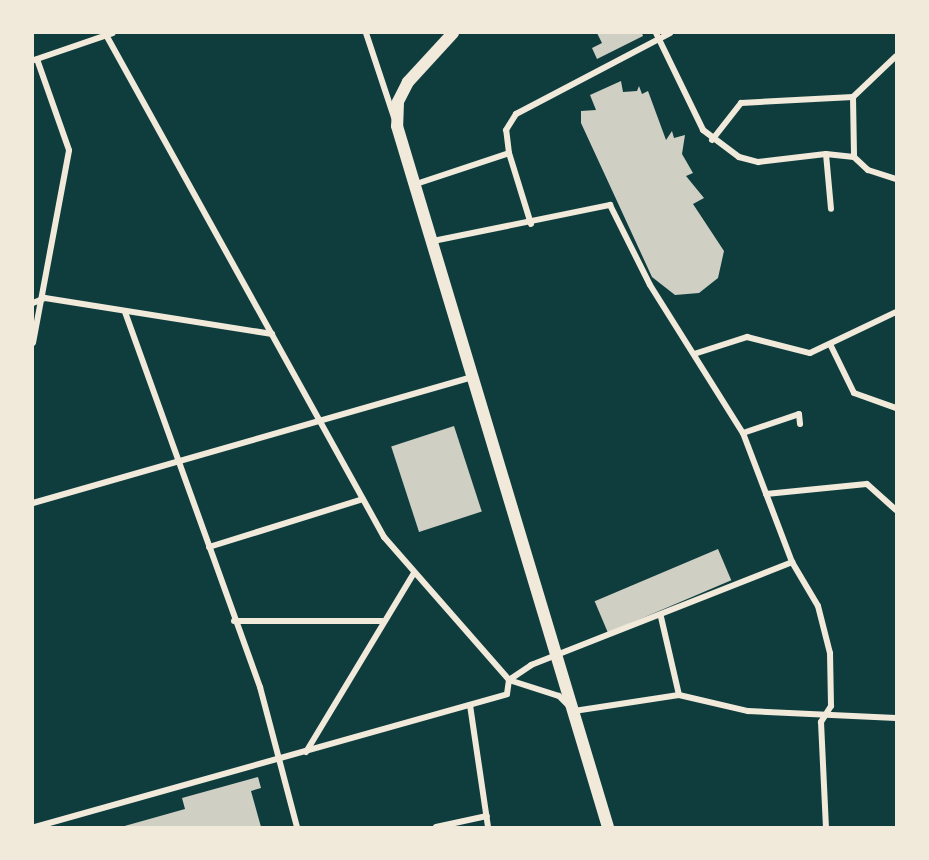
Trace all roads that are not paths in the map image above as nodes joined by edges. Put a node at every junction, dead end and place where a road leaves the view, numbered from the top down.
1 (366, 33) edge
2 (453, 33) edge
3 (656, 33) edge
4 (670, 33) edge
5 (108, 34) edge
6 (658, 40) junction
7 (896, 56) edge
8 (35, 60) edge
9 (854, 97) junction
10 (398, 126) junction
11 (712, 140) junction
12 (508, 153) junction
13 (826, 154) junction
14 (854, 158) junction
15 (896, 179) edge
16 (416, 184) junction
17 (831, 209) dead end
18 (531, 224) junction
19 (433, 241) junction
20 (45, 298) junction
21 (33, 303) edge
22 (124, 312) junction
23 (896, 312) edge
24 (272, 334) junction
25 (33, 343) edge
26 (831, 346) junction
27 (694, 354) junction
28 (475, 376) junction
29 (896, 408) edge
30 (320, 421) junction
31 (800, 424) dead end
32 (743, 433) junction
33 (179, 461) junction
34 (766, 494) junction
35 (363, 499) junction
36 (33, 503) edge
37 (896, 510) edge
38 (209, 547) junction
39 (792, 562) junction
40 (414, 573) junction
41 (661, 617) junction
42 (234, 621) junction
43 (382, 621) junction
44 (557, 655) junction
45 (509, 680) junction
46 (678, 695) junction
47 (470, 705) junction
48 (574, 711) junction
49 (826, 714) junction
50 (896, 718) edge
51 (306, 752) junction
52 (283, 759) junction
53 (487, 816) junction
54 (35, 827) edge
55 (297, 827) edge
56 (436, 827) edge
57 (488, 827) edge
58 (608, 827) edge
59 (826, 827) edge

1 - 10 street
2 - 10 main road
3 - 6 street
4 - 6 street
5 - 8 street
5 - 24 street
6 - 11 street
6 - 12 street
7 - 9 street
8 - 20 street
9 - 11 street
9 - 14 street
10 - 16 main road
11 - 13 street
12 - 16 street
12 - 18 street
13 - 14 street
13 - 17 street
14 - 15 street
16 - 19 main road
18 - 19 street
18 - 27 street
19 - 28 main road
20 - 21 street
20 - 22 street
20 - 25 street
22 - 24 street
22 - 33 street
23 - 26 street
24 - 30 street
26 - 27 street
26 - 29 street
27 - 32 street
28 - 30 street
28 - 44 main road
30 - 33 street
30 - 35 street
31 - 32 street
32 - 34 street
33 - 36 street
33 - 38 street
34 - 37 street
34 - 39 street
35 - 38 street
35 - 40 street
38 - 42 street
39 - 41 street
39 - 49 street
40 - 43 street
40 - 45 street
41 - 44 street
41 - 46 street
42 - 43 street
42 - 52 street
43 - 51 street
44 - 45 street
44 - 48 main road
45 - 47 street
45 - 48 street
46 - 48 street
46 - 49 street
47 - 51 street
47 - 53 street
48 - 58 main road
49 - 50 street
49 - 59 street
51 - 52 street
52 - 54 street
52 - 55 street
53 - 56 street
53 - 57 street

